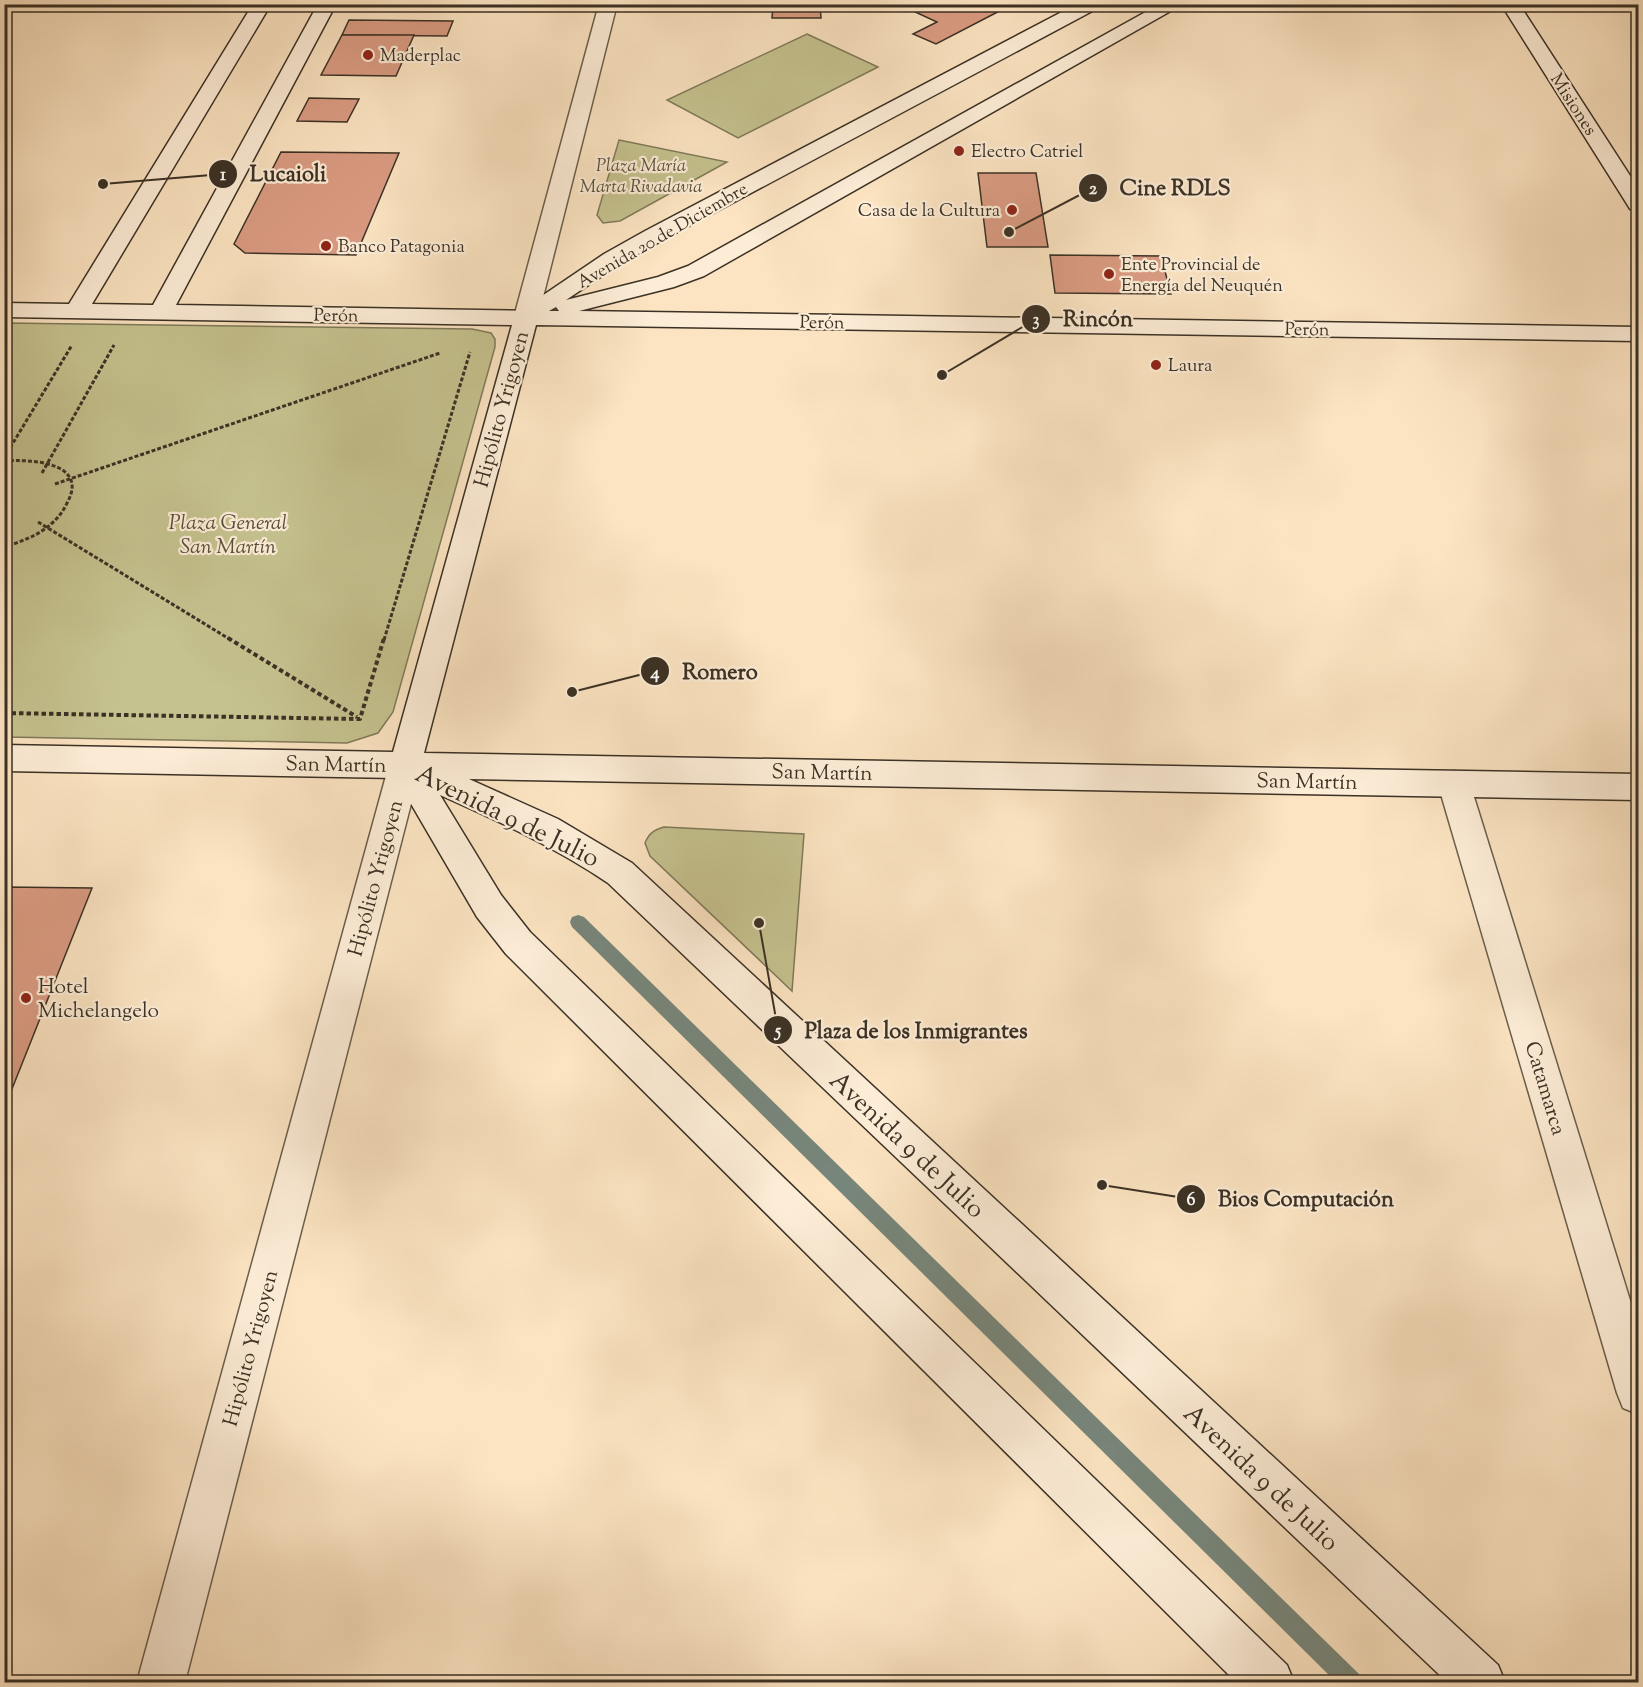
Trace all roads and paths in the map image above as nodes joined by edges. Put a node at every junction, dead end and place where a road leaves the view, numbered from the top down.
1 (262, 4) edge
2 (327, 4) edge
3 (608, 4) edge
4 (1092, 4) edge
5 (1174, 4) edge
6 (1510, 4) edge
7 (1638, 204) edge
8 (4, 310) edge
9 (76, 311) junction
10 (161, 312) junction
11 (525, 317) junction
12 (1638, 334) edge
13 (76, 337) dead end
14 (118, 338) dead end
15 (472, 342) dead end
16 (450, 350) dead end
17 (4, 459) edge
18 (49, 462) junction
19 (42, 473) dead end
20 (70, 479) junction
21 (55, 484) dead end
22 (38, 522) dead end
23 (47, 528) junction
24 (4, 547) edge
25 (4, 713) edge
26 (360, 719) junction
27 (4, 758) edge
28 (405, 765) junction
29 (1454, 784) junction
30 (1638, 787) edge
31 (1638, 1393) edge
32 (161, 1683) edge
33 (1270, 1683) edge
34 (1481, 1683) edge

1 - 9 street
2 - 10 street
3 - 11 street, Hipólito Yrigoyen
4 - 11 street, Avenida 20 de Diciembre
5 - 11 street, Avenida 20 de Diciembre
6 - 7 street, Misiones
8 - 9 street, Perón
9 - 10 street, Perón
10 - 11 street, Perón
11 - 12 street, Perón
11 - 28 street, Hipólito Yrigoyen
13 - 17 path
14 - 18 path
15 - 26 path
16 - 20 path
17 - 18 path
18 - 19 path
18 - 20 path
20 - 21 path
20 - 23 path
22 - 23 path
23 - 24 path
23 - 26 path
25 - 26 path
27 - 28 street, San Martín
28 - 29 street, San Martín
28 - 32 street, Hipólito Yrigoyen
28 - 33 street, Avenida 9 de Julio
28 - 34 street, Avenida 9 de Julio
29 - 30 street, San Martín
29 - 31 street, Catamarca

